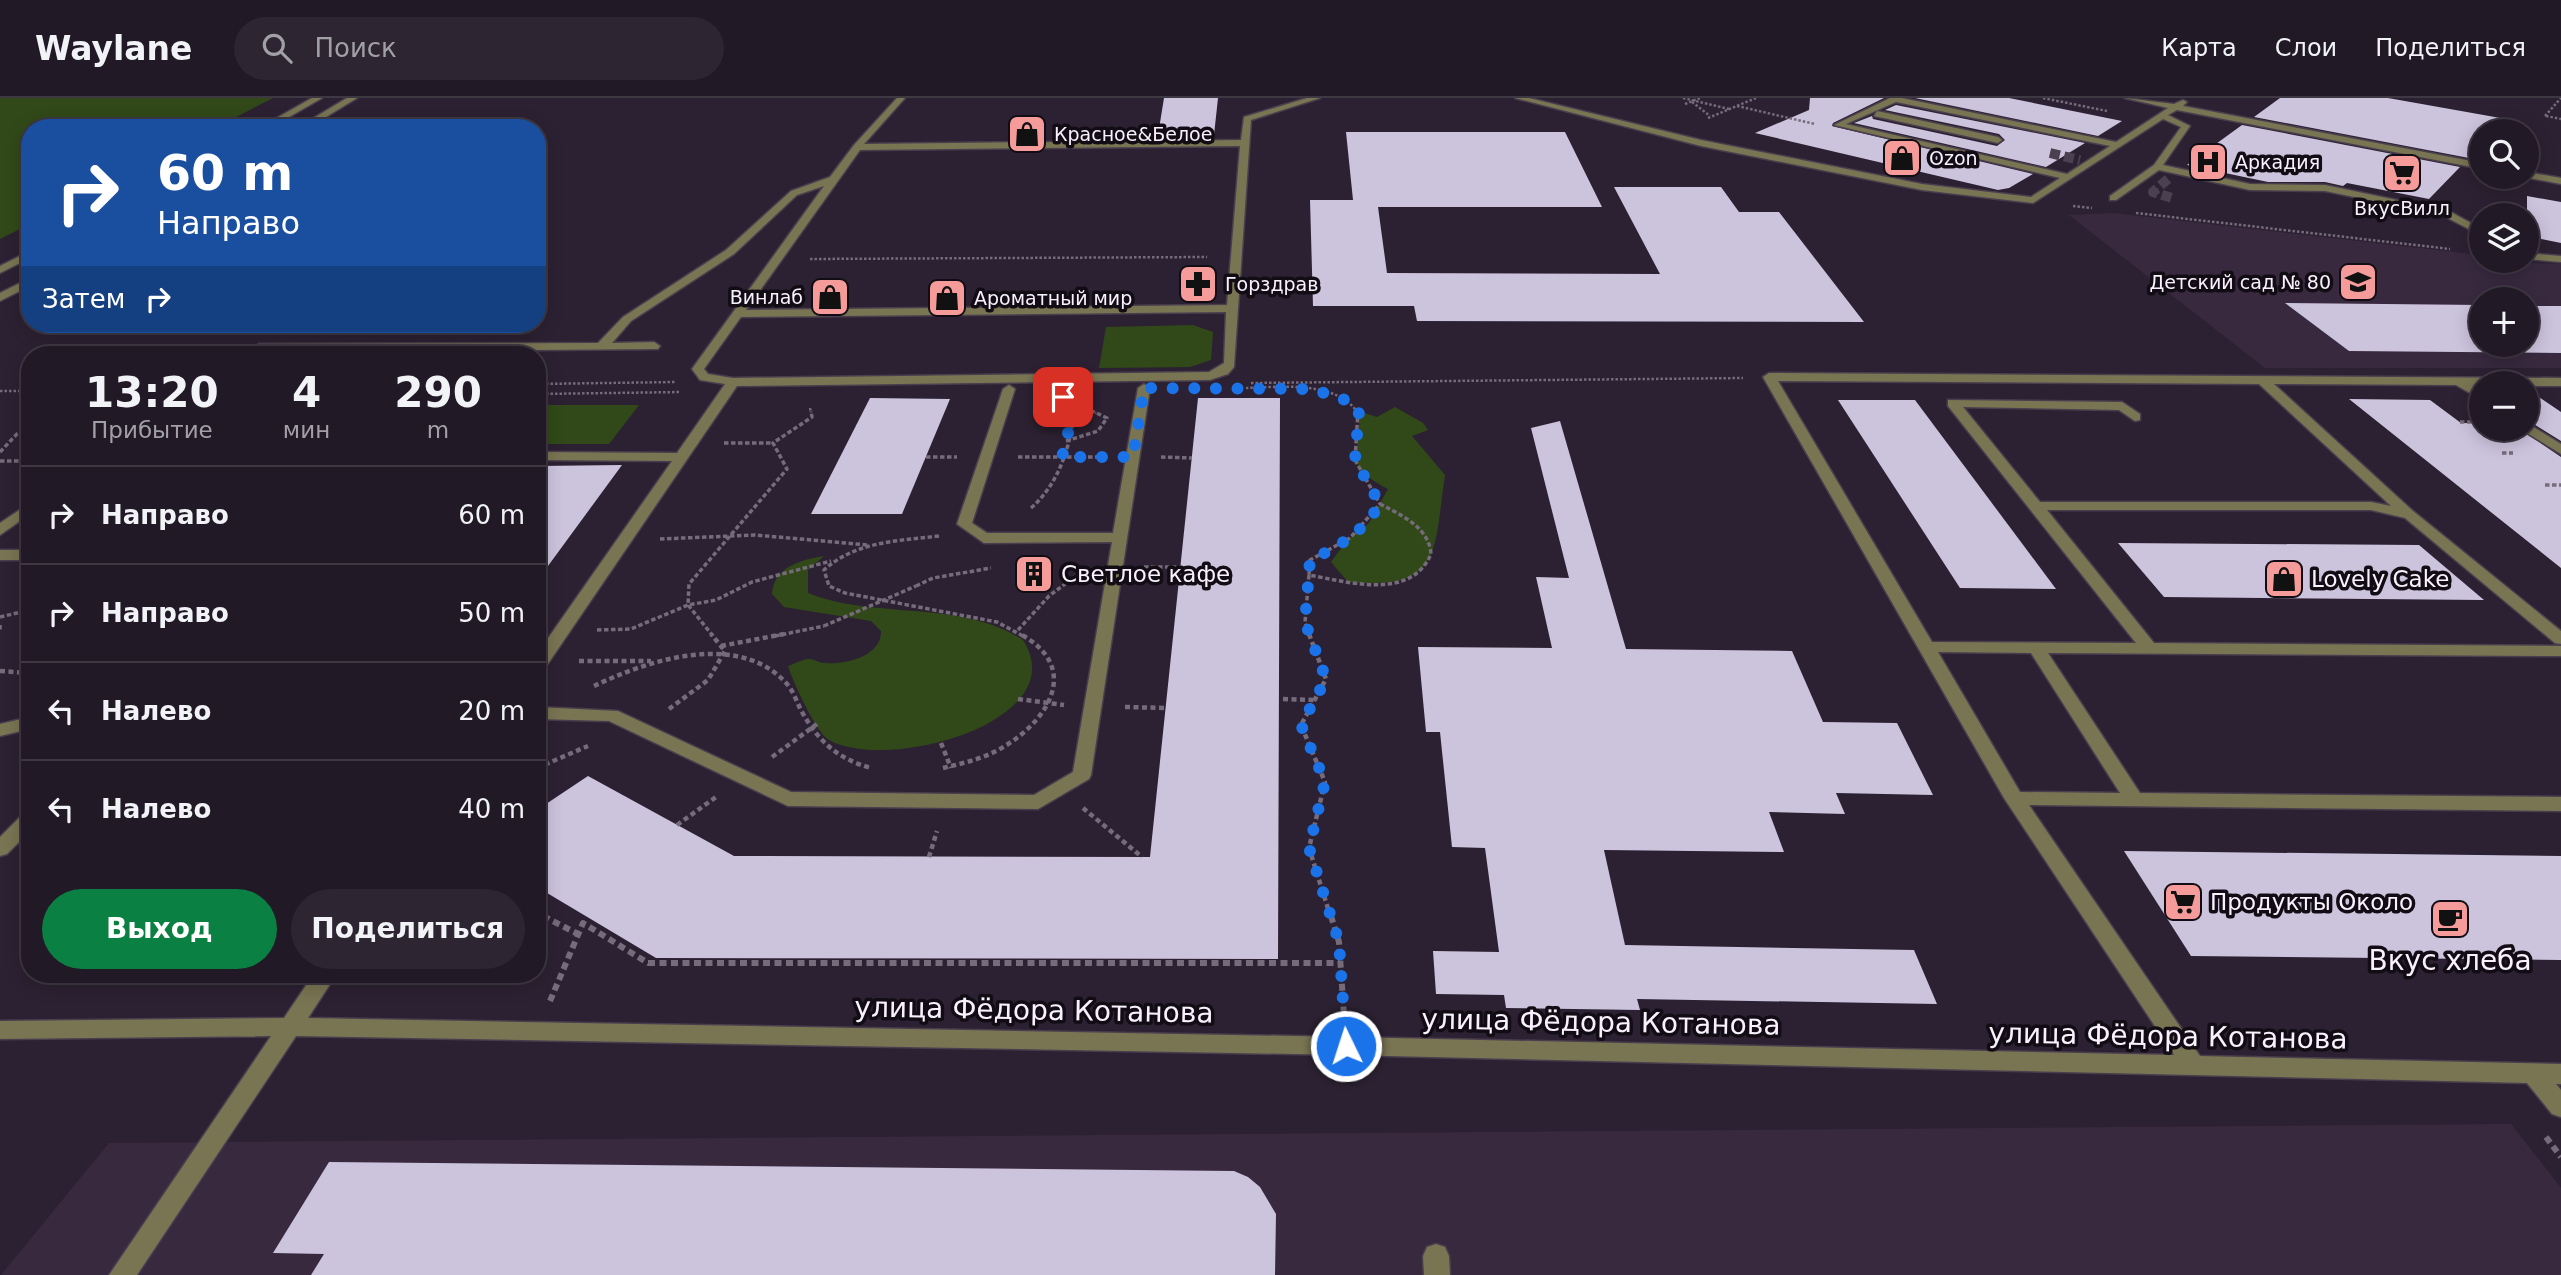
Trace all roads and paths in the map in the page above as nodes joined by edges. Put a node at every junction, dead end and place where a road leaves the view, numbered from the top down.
1 (318, 98) edge
2 (353, 98) edge
3 (901, 98) edge
4 (1316, 98) edge
5 (1519, 98) edge
6 (1683, 98) edge
7 (1700, 98) edge
8 (2043, 98) edge
9 (2129, 98) edge
10 (2160, 98) edge
11 (2561, 98) edge
12 (1693, 101) junction
13 (1685, 103) dead end
14 (2180, 105) junction
15 (1730, 109) dead end
16 (1877, 114) dead end
17 (1710, 117) dead end
18 (2160, 118) junction
19 (280, 119) edge
20 (316, 119) edge
21 (2561, 119) edge
22 (2024, 125) junction
23 (1998, 140) junction
24 (1245, 143) junction
25 (2118, 145) junction
26 (857, 147) junction
27 (1971, 155) junction
28 (2469, 157) edge
29 (2469, 163) edge
30 (2157, 167) junction
31 (2539, 170) edge
32 (2179, 172) junction
33 (2561, 174) edge
34 (2539, 176) edge
35 (2068, 177) junction
36 (835, 179) junction
37 (2168, 179) dead end
38 (2561, 181) edge
39 (2113, 198) dead end
40 (2069, 205) dead end
41 (2096, 209) dead end
42 (2134, 213) dead end
43 (2469, 226) edge
44 (2469, 250) edge
45 (1236, 257) junction
46 (2539, 257) edge
47 (21, 259) edge
48 (777, 259) junction
49 (2561, 259) edge
50 (0, 270) edge
51 (21, 286) edge
52 (0, 298) edge
53 (1232, 308) junction
54 (737, 314) junction
55 (654, 345) dead end
56 (546, 346) edge
57 (602, 346) junction
58 (1769, 377) junction
59 (1936, 377) junction
60 (2260, 378) junction
61 (2457, 380) junction
62 (2561, 382) edge
63 (1245, 383) dead end
64 (546, 384) edge
65 (726, 385) junction
66 (1144, 388) dead end
67 (1240, 388) dead end
68 (2469, 388) edge
69 (1009, 389) dead end
70 (0, 391) edge
71 (21, 391) edge
72 (546, 394) edge
73 (1067, 400) dead end
74 (809, 403) dead end
75 (1953, 403) junction
76 (1075, 405) junction
77 (2135, 417) dead end
78 (21, 432) edge
79 (2539, 435) edge
80 (1066, 440) junction
81 (773, 443) junction
82 (690, 444) junction
83 (2561, 450) edge
84 (0, 452) edge
85 (546, 457) edge
86 (680, 457) junction
87 (926, 457) dead end
88 (986, 457) junction
89 (1062, 457) junction
90 (1133, 457) junction
91 (1192, 457) dead end
92 (0, 461) edge
93 (21, 461) edge
94 (2545, 485) dead end
95 (2561, 485) edge
96 (1380, 504) junction
97 (2036, 506) junction
98 (1025, 512) dead end
99 (21, 514) edge
100 (2410, 515) junction
101 (0, 530) edge
102 (971, 531) junction
103 (730, 535) junction
104 (1120, 537) junction
105 (624, 540) junction
106 (872, 546) junction
107 (0, 555) edge
108 (21, 555) edge
109 (832, 561) junction
110 (997, 567) dead end
111 (1089, 567) dead end
112 (1309, 575) junction
113 (688, 605) junction
114 (21, 612) edge
115 (0, 617) edge
116 (0, 625) edge
117 (1018, 630) junction
118 (0, 631) edge
119 (561, 632) junction
120 (2561, 639) edge
121 (721, 646) junction
122 (1928, 647) junction
123 (2036, 648) junction
124 (2149, 648) junction
125 (2561, 652) edge
126 (546, 654) edge
127 (722, 657) junction
128 (655, 661) junction
129 (546, 664) edge
130 (0, 671) edge
131 (21, 672) edge
132 (1283, 699) dead end
133 (1315, 699) junction
134 (546, 712) edge
135 (546, 713) edge
136 (21, 725) edge
137 (635, 726) junction
138 (0, 730) edge
139 (546, 764) edge
140 (880, 769) dead end
141 (937, 769) dead end
142 (1060, 789) junction
143 (2014, 798) junction
144 (2134, 799) junction
145 (2561, 804) edge
146 (21, 829) edge
147 (0, 849) edge
148 (1142, 857) dead end
149 (546, 918) edge
150 (578, 934) junction
151 (1340, 962) junction
152 (319, 983) edge
153 (288, 1027) junction
154 (0, 1030) edge
155 (538, 1031) junction
156 (1346, 1046) junction
157 (2195, 1067) junction
158 (2561, 1074) edge
159 (2534, 1075) junction
160 (2561, 1107) edge
161 (2545, 1136) dead end
162 (2561, 1157) edge
163 (122, 1275) edge

1 - 19 street
2 - 20 street
3 - 26 street
4 - 24 street
5 - 35 street
6 - 12 path
7 - 12 path
8 - 18 path
9 - 14 street
10 - 14 street
11 - 21 path
12 - 13 path
12 - 15 path
12 - 17 path
14 - 18 street
14 - 28 street
14 - 29 street
16 - 23 street
18 - 25 street
18 - 30 street
22 - 23 street
22 - 25 street
22 - 27 street
23 - 27 street
24 - 26 street
24 - 45 street
25 - 35 street
26 - 36 street
27 - 35 street
30 - 32 street
30 - 39 street
31 - 33 street
32 - 37 street
32 - 43 street
34 - 38 street
36 - 48 street
36 - 57 street
40 - 41 path
42 - 44 path
45 - 48 path
45 - 53 street
46 - 49 street
47 - 50 street
48 - 54 street
51 - 52 street
53 - 54 street
53 - 65 street
54 - 65 street
55 - 57 street
56 - 57 street
58 - 59 street
58 - 63 path
58 - 122 street
59 - 60 street
59 - 75 street
60 - 61 street
60 - 100 street
61 - 62 street
61 - 68 street
64 - 65 path
65 - 72 path
65 - 82 street
66 - 90 street
67 - 96 path
69 - 88 street
70 - 71 path
73 - 76 path
74 - 81 path
75 - 77 street
75 - 97 street
76 - 80 path
76 - 80 path
78 - 84 path
79 - 83 street
80 - 89 path
81 - 82 path
81 - 103 path
82 - 86 street
85 - 86 street
86 - 105 street
87 - 88 path
88 - 89 path
88 - 102 street
89 - 90 path
89 - 98 path
90 - 91 path
90 - 104 street
92 - 93 path
94 - 95 path
96 - 112 path
96 - 112 path
97 - 100 street
97 - 124 street
99 - 101 street
100 - 120 street
102 - 104 street
102 - 106 path
103 - 105 path
103 - 106 path
103 - 113 path
104 - 142 street
105 - 119 street
106 - 109 path
107 - 108 street
109 - 113 path
109 - 117 path
110 - 121 path, bridge
111 - 117 path
112 - 133 path
113 - 119 path
113 - 121 path
114 - 115 path
116 - 118 path
117 - 141 path
119 - 126 street
121 - 127 path
122 - 123 street
122 - 143 street
123 - 124 street
123 - 144 street
124 - 125 street
127 - 128 path
127 - 137 path
127 - 140 path
128 - 129 path
128 - 134 path
130 - 131 path
132 - 133 path
133 - 151 path
135 - 137 street
136 - 138 street
137 - 139 path
137 - 142 street
142 - 148 path
143 - 144 street
143 - 157 street
144 - 145 street
146 - 147 street
149 - 150 path
150 - 151 path
150 - 155 path
151 - 156 path
152 - 153 street
153 - 154 street, улица Фёдора Котанова
153 - 155 street, улица Фёдора Котанова
153 - 163 street
155 - 156 street, улица Фёдора Котанова
156 - 157 street, улица Фёдора Котанова
157 - 159 street, улица Фёдора Котанова
158 - 159 street, улица Фёдора Котанова
159 - 160 street
161 - 162 path

